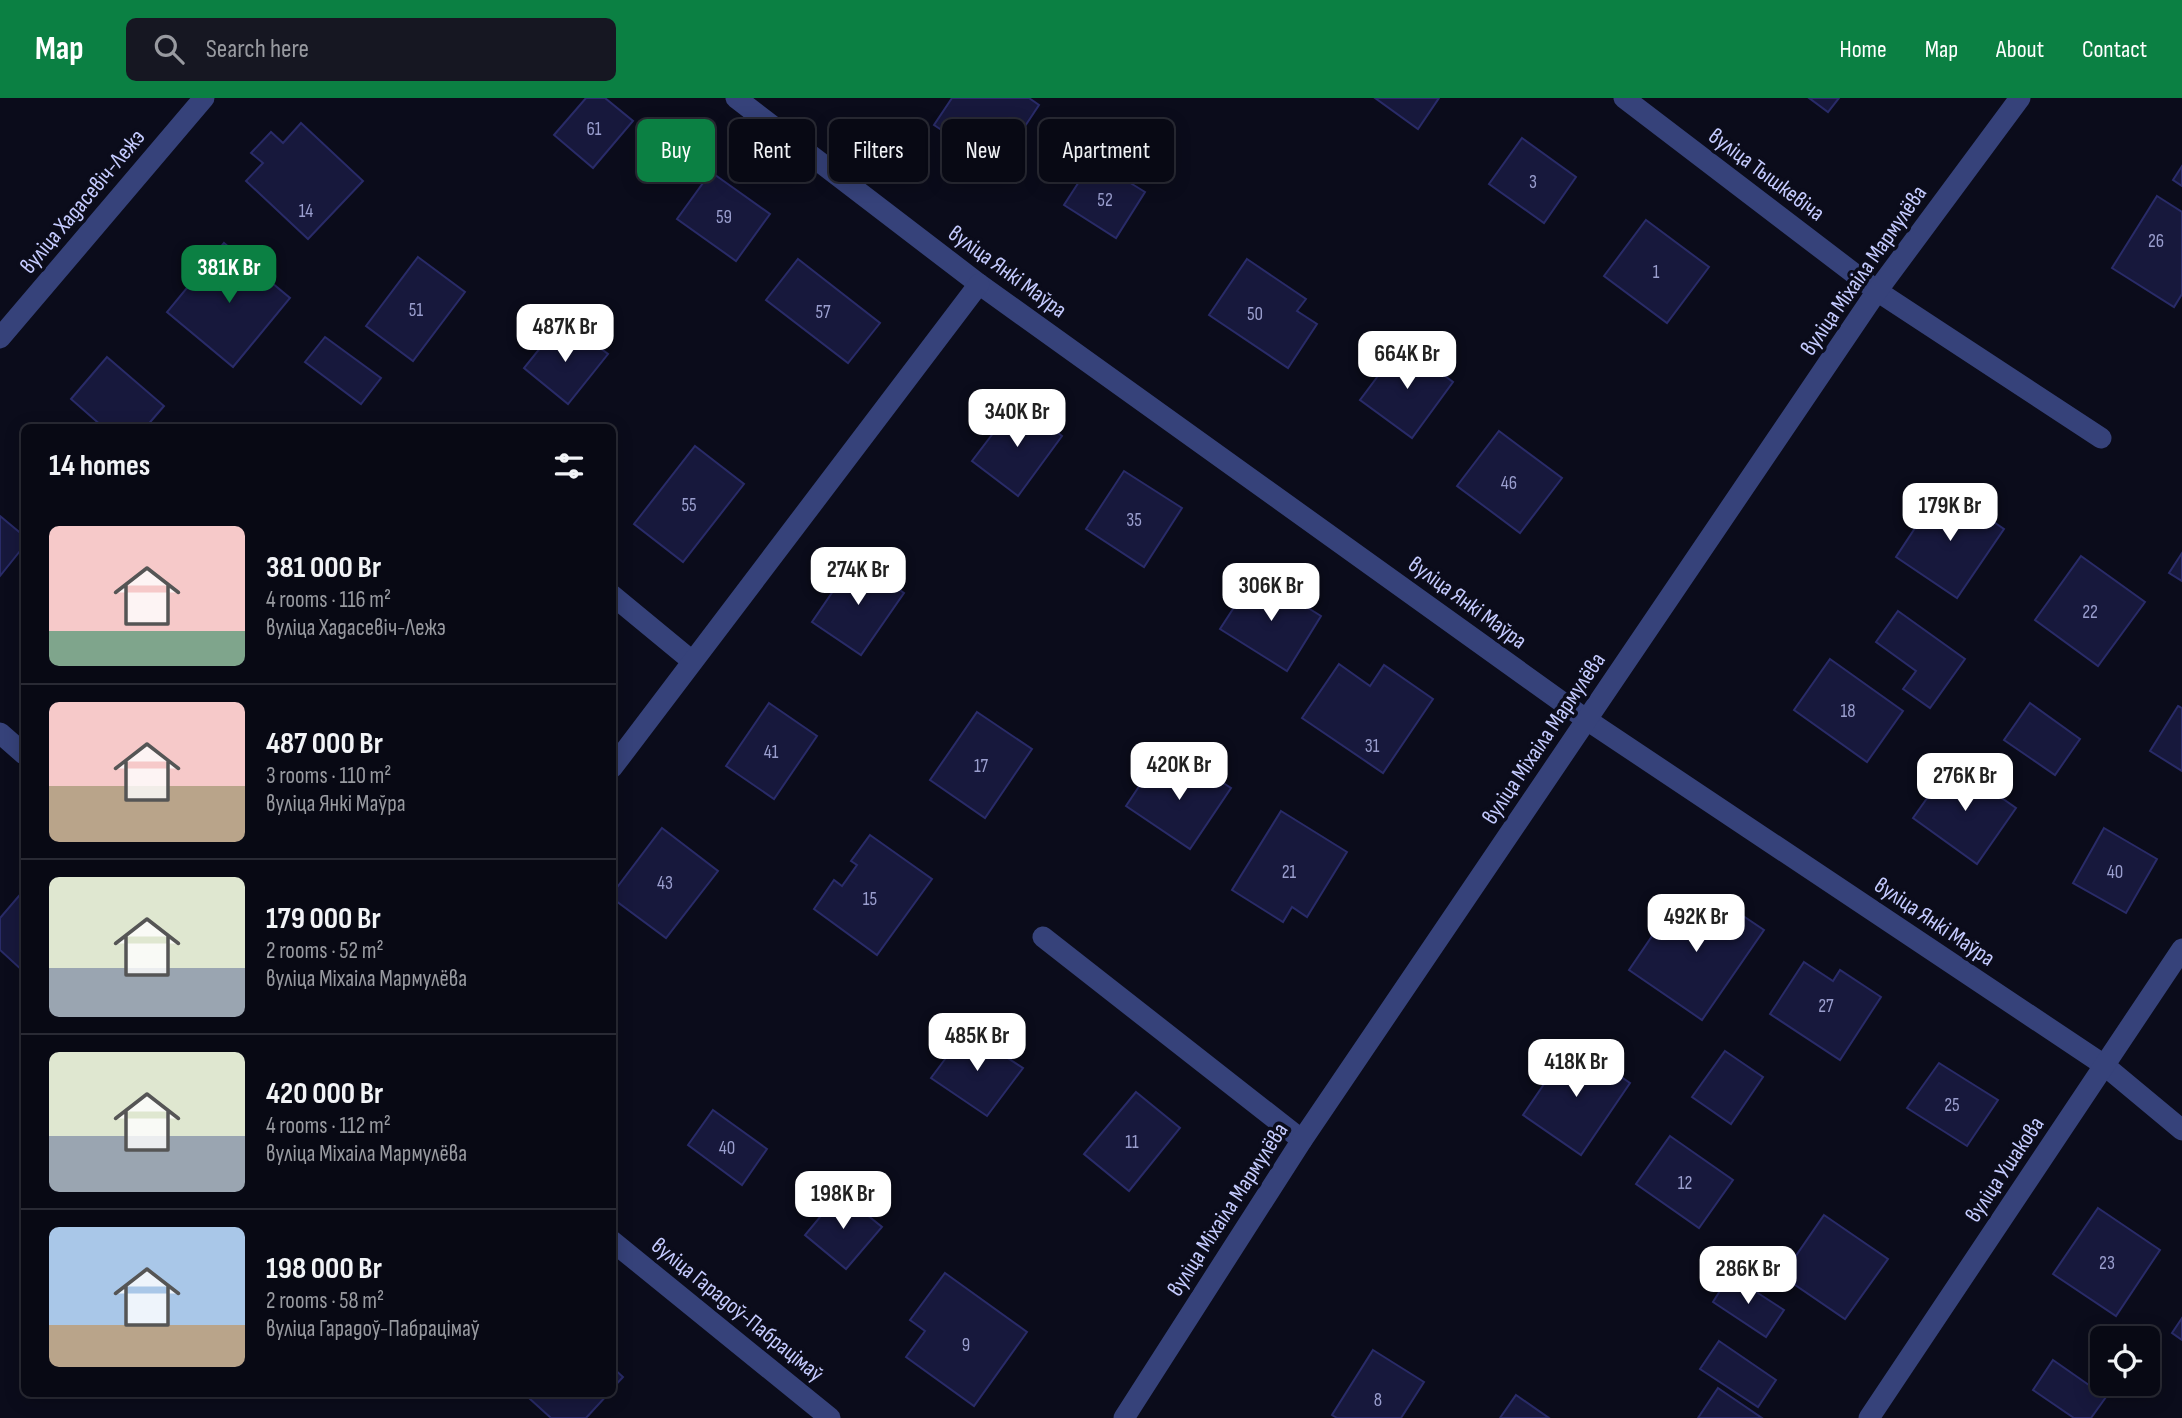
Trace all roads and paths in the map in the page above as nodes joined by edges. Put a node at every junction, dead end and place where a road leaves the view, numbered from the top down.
1 (204, 98) edge
2 (736, 98) edge
3 (1624, 98) edge
4 (2020, 98) edge
5 (979, 284) junction
6 (1877, 291) junction
7 (0, 338) edge
8 (2101, 438) dead end
9 (616, 598) edge
10 (692, 661) junction
11 (1587, 720) junction
12 (0, 733) edge
13 (21, 751) edge
14 (616, 763) edge
15 (1043, 937) dead end
16 (2182, 949) edge
17 (2104, 1065) junction
18 (2182, 1130) edge
19 (1301, 1140) junction
20 (616, 1244) edge
21 (830, 1418) edge
22 (1125, 1418) edge
23 (1869, 1418) edge

1 - 7 street, вуліца Хадасевіч-Лежэ
2 - 5 street, вуліца Янкі Маўра
3 - 6 street, вуліца Тышкевіча
4 - 6 street, вуліца Міхаіла Мармулёва
5 - 10 street
5 - 11 street, вуліца Янкі Маўра
6 - 8 street, вуліца Тышкевіча
6 - 11 street, вуліца Міхаіла Мармулёва
9 - 10 street
10 - 14 street
11 - 17 street, вуліца Янкі Маўра
11 - 19 street, вуліца Міхаіла Мармулёва
12 - 13 street
15 - 19 street
16 - 17 street, вуліца Ушакова
17 - 18 street, вуліца Янкі Маўра
17 - 23 street, вуліца Ушакова
19 - 22 street, вуліца Міхаіла Мармулёва
20 - 21 street, вуліца Гарадоў-Пабрацімаў

